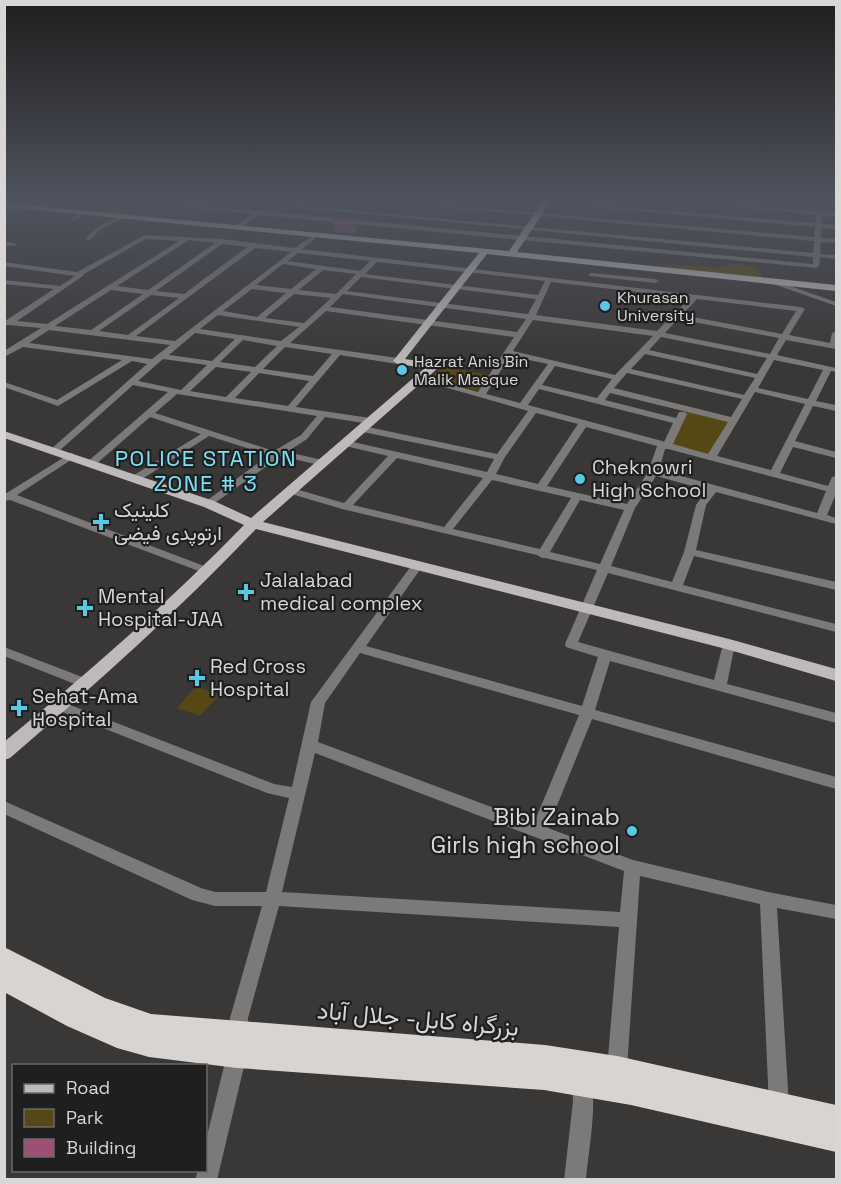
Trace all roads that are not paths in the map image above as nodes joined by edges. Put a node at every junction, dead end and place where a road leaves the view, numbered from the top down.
1 (114, 254) edge
2 (163, 254) edge
3 (203, 254) edge
4 (241, 254) edge
5 (292, 254) edge
6 (335, 254) edge
7 (482, 254) edge
8 (514, 254) edge
9 (670, 254) edge
10 (695, 254) edge
11 (807, 254) edge
12 (816, 255) junction
13 (837, 257) edge
14 (376, 259) junction
15 (282, 262) junction
16 (4, 264) edge
17 (24, 268) junction
18 (321, 268) junction
19 (658, 268) junction
20 (469, 270) junction
21 (78, 274) junction
22 (360, 274) junction
23 (591, 275) dead end
24 (764, 279) junction
25 (4, 280) edge
26 (549, 280) junction
27 (251, 286) junction
28 (63, 288) junction
29 (111, 288) junction
30 (454, 288) junction
31 (837, 288) edge
32 (292, 291) junction
33 (150, 292) junction
34 (339, 294) junction
35 (184, 296) junction
36 (540, 297) junction
37 (695, 297) junction
38 (837, 304) edge
39 (445, 305) junction
40 (324, 309) junction
41 (218, 313) junction
42 (676, 316) junction
43 (531, 317) junction
44 (259, 319) junction
45 (7, 323) edge
46 (430, 323) junction
47 (306, 326) junction
48 (48, 327) junction
49 (195, 331) junction
50 (92, 333) junction
51 (837, 333) edge
52 (659, 334) junction
53 (519, 335) junction
54 (242, 337) junction
55 (784, 337) junction
56 (129, 338) junction
57 (284, 343) junction
58 (21, 344) junction
59 (177, 344) junction
60 (835, 346) edge
61 (643, 351) junction
62 (338, 352) junction
63 (509, 353) junction
64 (4, 355) edge
65 (162, 356) junction
66 (772, 356) junction
67 (130, 360) junction
68 (398, 361) junction
69 (154, 363) junction
70 (553, 363) junction
71 (214, 364) junction
72 (832, 369) edge
73 (625, 370) junction
74 (258, 371) junction
75 (760, 377) junction
76 (617, 378) junction
77 (315, 379) junction
78 (420, 379) junction
79 (132, 382) junction
80 (4, 384) edge
81 (537, 386) junction
82 (752, 389) junction
83 (609, 390) junction
84 (178, 392) junction
85 (480, 396) junction
86 (747, 398) junction
87 (228, 400) junction
88 (600, 401) junction
89 (812, 402) junction
90 (685, 407) junction
91 (528, 408) junction
92 (837, 408) edge
93 (290, 409) junction
94 (324, 413) junction
95 (149, 414) junction
96 (733, 420) junction
97 (678, 421) junction
98 (583, 424) junction
99 (367, 425) junction
100 (208, 433) junction
101 (4, 434) edge
102 (344, 443) junction
103 (790, 444) junction
104 (664, 445) junction
105 (55, 450) junction
106 (274, 454) junction
107 (394, 455) junction
108 (837, 455) edge
109 (71, 456) junction
110 (500, 457) junction
111 (711, 457) junction
112 (91, 463) junction
113 (323, 464) junction
114 (653, 472) junction
115 (774, 474) junction
116 (490, 476) junction
117 (135, 478) junction
118 (835, 487) edge
119 (540, 488) junction
120 (714, 488) junction
121 (292, 491) junction
122 (577, 496) junction
123 (7, 497) edge
124 (209, 504) junction
125 (346, 507) junction
126 (630, 508) junction
127 (821, 517) junction
128 (837, 521) edge
129 (253, 524) junction
130 (446, 531) junction
131 (690, 552) junction
132 (542, 555) junction
133 (418, 564) junction
134 (604, 568) junction
135 (208, 570) junction
136 (837, 586) edge
137 (676, 588) junction
138 (585, 609) junction
139 (837, 628) edge
140 (729, 644) junction
141 (359, 648) junction
142 (4, 651) edge
143 (605, 655) junction
144 (837, 675) edge
145 (85, 683) junction
146 (720, 686) junction
147 (60, 706) junction
148 (587, 714) junction
149 (837, 718) edge
150 (310, 745) junction
151 (4, 753) edge
152 (837, 783) edge
153 (297, 794) junction
154 (4, 807) edge
155 (539, 831) junction
156 (632, 867) junction
157 (768, 899) junction
158 (272, 900) junction
159 (837, 912) edge
160 (628, 920) junction
161 (4, 958) edge
162 (4, 979) edge
163 (237, 1044) junction
164 (617, 1069) junction
165 (582, 1082) junction
166 (779, 1106) junction
167 (837, 1119) edge
168 (837, 1138) edge
169 (206, 1179) edge
170 (575, 1179) edge

1 - 21 street
2 - 29 street
3 - 33 street
4 - 35 street
5 - 15 street
6 - 14 street
7 - 20 main road
8 - 19 main road
9 - 19 street
10 - 12 street
11 - 12 street
12 - 13 street
14 - 20 street
14 - 22 street
15 - 18 street
15 - 27 street
16 - 17 street
17 - 21 street
17 - 25 street
18 - 22 street
18 - 32 street
19 - 23 street
19 - 24 main road
20 - 26 street
20 - 30 main road
21 - 28 street
22 - 30 street
22 - 34 street
24 - 31 main road
24 - 38 street
25 - 28 street
26 - 36 street
26 - 37 street
27 - 32 street
27 - 41 street
28 - 45 street
29 - 33 street
29 - 48 street
30 - 36 street
30 - 39 main road
32 - 34 street
32 - 44 street
33 - 35 street
33 - 50 street
34 - 39 street
34 - 40 street
35 - 56 street
36 - 43 street
37 - 42 street
37 - 55 street
39 - 43 street
39 - 46 main road
40 - 46 street
40 - 47 street
41 - 44 street
41 - 49 street
42 - 52 street
42 - 55 street
43 - 52 street
43 - 53 street
44 - 47 street
45 - 48 street
46 - 53 street
46 - 68 main road
47 - 57 street
48 - 50 street
48 - 58 street
49 - 54 street
49 - 59 street
50 - 56 street
51 - 60 street
52 - 61 street
52 - 66 street
53 - 63 street
54 - 57 street
54 - 71 street
55 - 60 street
55 - 66 street
56 - 59 street
57 - 62 street
57 - 74 street
58 - 64 street
58 - 67 street
59 - 65 street
61 - 73 street
61 - 75 street
62 - 68 street
62 - 77 street
63 - 70 street
63 - 85 street
65 - 69 street
65 - 71 street
66 - 72 street
66 - 75 street
67 - 69 street
67 - 80 street
68 - 78 main road
69 - 79 street
70 - 76 street
70 - 81 street
71 - 74 street
71 - 84 street
72 - 89 street
73 - 76 street
73 - 86 street
74 - 77 street
74 - 87 street
75 - 82 street
76 - 83 street
77 - 93 street
78 - 85 street
78 - 99 main road
79 - 84 street
79 - 105 street
81 - 88 street
81 - 91 street
82 - 86 street
82 - 89 street
83 - 88 street
83 - 90 street
84 - 87 street
84 - 95 street
85 - 91 street
86 - 96 street
87 - 93 street
88 - 97 street
89 - 92 street
89 - 103 street
90 - 96 street
90 - 97 street
91 - 98 street
91 - 110 street
93 - 94 street
94 - 99 street
94 - 106 street
95 - 100 street
95 - 112 street
96 - 111 street
97 - 104 street
98 - 104 street
98 - 119 street
99 - 102 main road
99 - 110 street
100 - 106 street
100 - 117 street
101 - 105 main road
102 - 107 street
102 - 113 main road
103 - 108 street
103 - 115 street
104 - 111 street
104 - 114 street
105 - 109 main road
106 - 113 street
106 - 124 street
107 - 116 street
107 - 125 street
109 - 112 main road
109 - 123 street
110 - 116 street
111 - 115 street
112 - 117 main road
113 - 121 main road
114 - 120 street
114 - 126 street
115 - 118 street
116 - 119 street
116 - 130 street
117 - 124 main road
118 - 127 street
119 - 122 street
120 - 127 street
120 - 131 street
121 - 125 street
121 - 129 main road
122 - 126 street
122 - 132 street
123 - 135 street
124 - 129 main road
125 - 130 street
126 - 134 street
127 - 128 street
129 - 133 main road
129 - 135 main road
130 - 132 street
131 - 136 street
131 - 137 street
132 - 134 street
133 - 138 main road
133 - 141 street
134 - 137 street
134 - 138 street
135 - 145 main road
137 - 139 street
138 - 140 main road
138 - 143 street
140 - 144 main road
140 - 146 street
141 - 148 street
141 - 150 street
142 - 145 street
143 - 146 street
143 - 148 street
145 - 147 main road
146 - 149 street
147 - 151 main road
147 - 153 street
148 - 152 street
148 - 155 street
150 - 153 street
150 - 155 street
153 - 158 street
154 - 158 street
155 - 156 street
156 - 157 street
156 - 160 street
157 - 159 street
157 - 166 street
158 - 160 street
158 - 163 street
160 - 164 street
161 - 163 highway, بزرگراه کابل- جلال آباد
162 - 163 highway, بزرگراه کابل- جلال آباد
163 - 164 highway, بزرگراه کابل- جلال آباد
163 - 165 highway, بزرگراه کابل- جلال آباد
163 - 169 street
164 - 166 highway, بزرگراه کابل- جلال آباد
165 - 168 highway, بزرگراه کابل- جلال آباد
165 - 170 street
166 - 167 highway, بزرگراه کابل- جلال آباد

